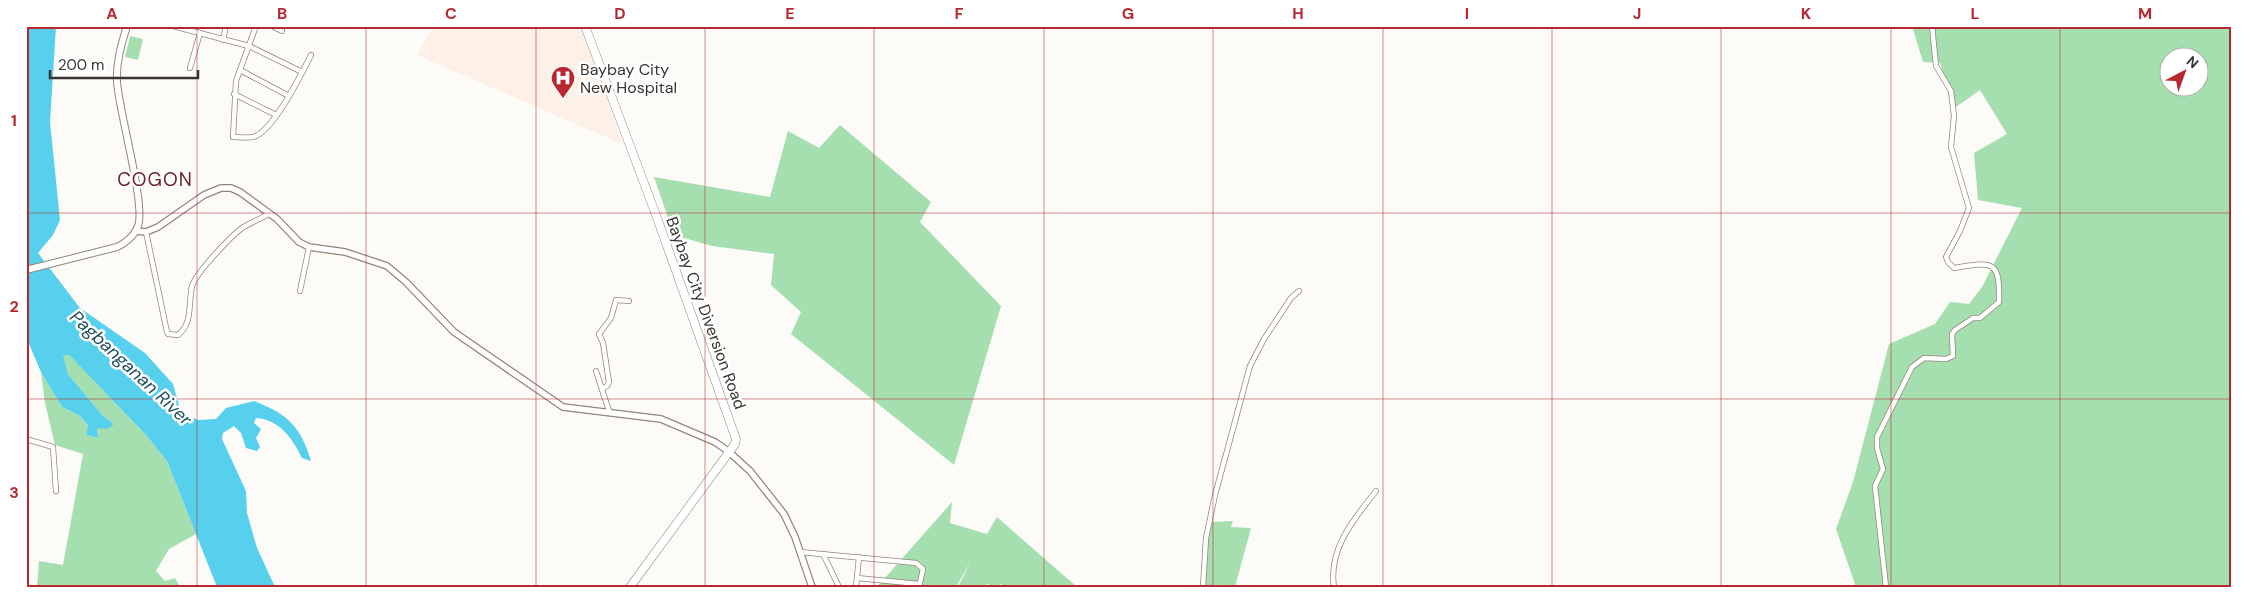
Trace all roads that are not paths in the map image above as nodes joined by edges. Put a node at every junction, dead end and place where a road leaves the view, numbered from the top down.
1 (127, 26) edge
2 (173, 26) edge
3 (226, 26) edge
4 (256, 26) edge
5 (272, 26) edge
6 (585, 26) edge
7 (1932, 26) edge
8 (282, 32) dead end
9 (200, 33) junction
10 (224, 40) junction
11 (249, 46) junction
12 (311, 55) dead end
13 (190, 68) dead end
14 (240, 70) junction
15 (302, 72) junction
16 (234, 94) junction
17 (289, 96) junction
18 (276, 115) junction
19 (269, 214) junction
20 (136, 231) junction
21 (146, 232) junction
22 (308, 247) junction
23 (26, 270) edge
24 (300, 291) dead end
25 (1299, 291) dead end
26 (629, 301) dead end
27 (596, 370) dead end
28 (602, 389) junction
29 (609, 411) junction
30 (26, 439) edge
31 (728, 452) junction
32 (56, 491) dead end
33 (1376, 491) dead end
34 (800, 552) junction
35 (823, 554) junction
36 (859, 558) junction
37 (857, 578) junction
38 (919, 586) edge
39 (630, 587) edge
40 (812, 587) edge
41 (839, 587) edge
42 (856, 587) edge
43 (1203, 587) edge
44 (1334, 587) edge
45 (1886, 587) edge

1 - 20 main road
2 - 9 street
3 - 10 street
4 - 11 street
5 - 8 street
6 - 31 highway, Baybay City Diversion Road
7 - 45 street
9 - 10 street
9 - 13 street
10 - 11 street
11 - 14 street
11 - 15 street
12 - 15 street
14 - 16 street
14 - 17 street
15 - 17 street
16 - 18 street
16 - 18 street
17 - 18 street
19 - 21 street
19 - 21 street
19 - 22 street
20 - 21 street
20 - 23 main road
22 - 24 street
22 - 29 street
25 - 43 street
26 - 28 street
27 - 28 street
28 - 29 street
29 - 31 street
30 - 32 street
31 - 34 street
31 - 39 highway, Baybay City Diversion Road
33 - 44 street
34 - 35 street
34 - 40 street
35 - 36 street
35 - 41 street
36 - 37 street
36 - 38 street
37 - 38 street
37 - 42 street

